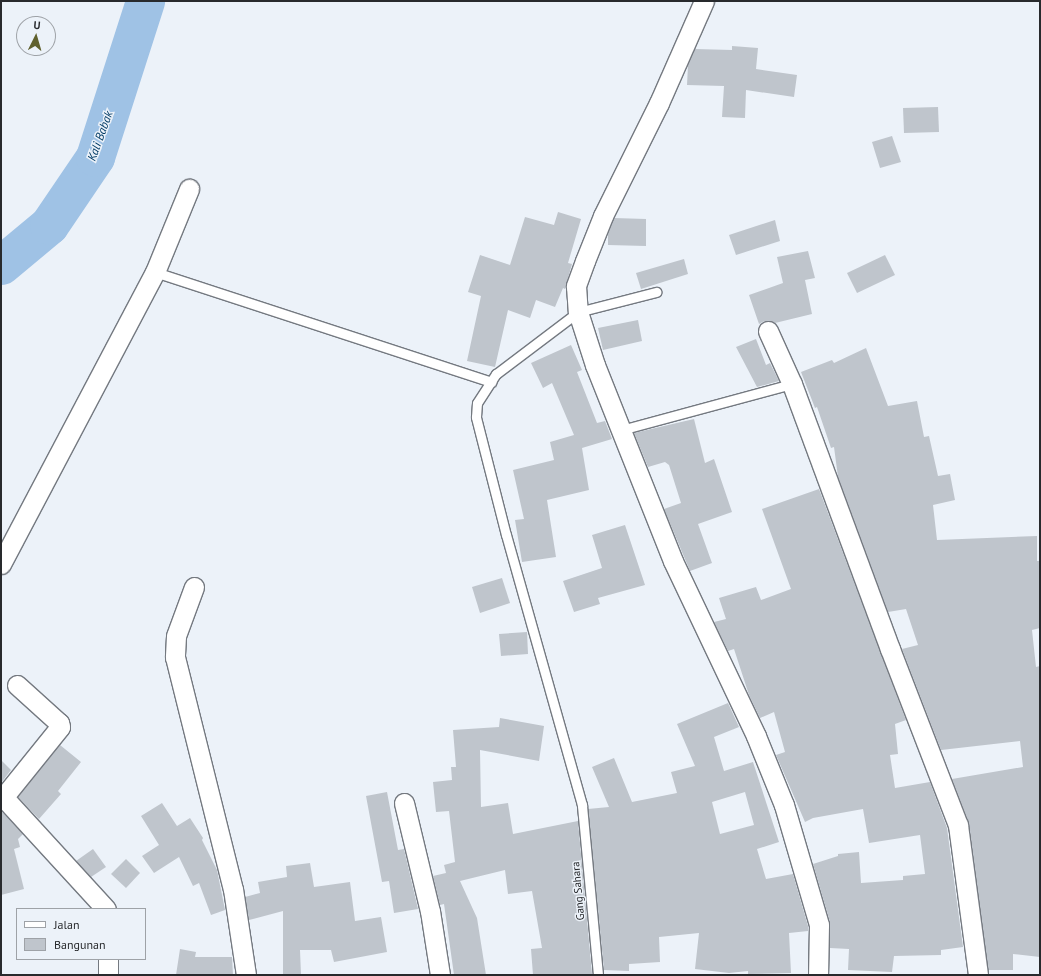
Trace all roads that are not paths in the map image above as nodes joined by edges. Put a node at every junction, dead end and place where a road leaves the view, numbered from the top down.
1 (704, 1) edge
2 (189, 189) dead end
3 (155, 272) junction
4 (656, 292) dead end
5 (578, 312) junction
6 (768, 331) dead end
7 (490, 382) junction
8 (792, 384) junction
9 (621, 430) junction
10 (1, 564) edge
11 (194, 587) dead end
12 (17, 685) dead end
13 (404, 803) dead end
14 (105, 908) edge
15 (108, 960) edge
16 (108, 975) edge
17 (246, 975) edge
18 (440, 975) edge
19 (598, 975) edge
20 (818, 975) edge
21 (978, 975) edge

1 - 5 street
2 - 3 street
3 - 7 lane
3 - 10 street
4 - 5 lane
5 - 7 lane, Gang Sahara
5 - 9 street
6 - 8 street
7 - 19 lane, Gang Sahara
8 - 9 lane
8 - 21 street
9 - 20 street
11 - 17 street
12 - 14 street
13 - 18 street
15 - 16 street

